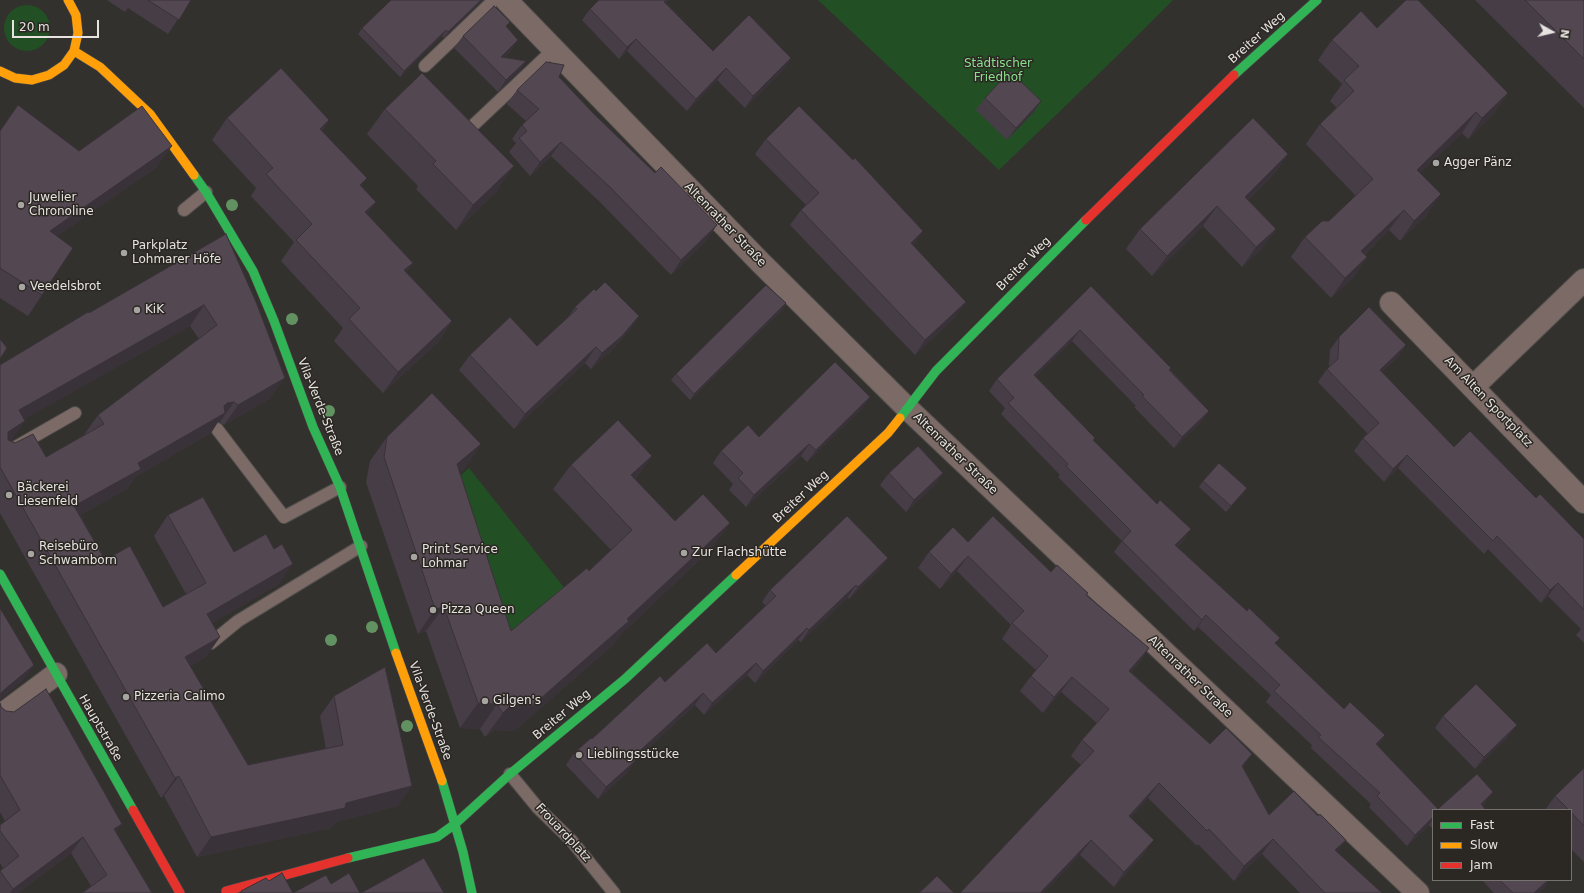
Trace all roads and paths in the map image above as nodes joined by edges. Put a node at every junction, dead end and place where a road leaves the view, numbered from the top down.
1 (68, 0) edge
2 (494, 0) edge
3 (506, 0) edge
4 (1316, 0) edge
5 (554, 49) junction
6 (74, 51) junction
7 (425, 66) dead end
8 (0, 71) edge
9 (465, 132) edge
10 (206, 192) junction
11 (184, 210) dead end
12 (1584, 280) edge
13 (1391, 303) dead end
14 (1473, 387) junction
15 (907, 408) junction
16 (75, 413) dead end
17 (217, 429) edge
18 (0, 456) edge
19 (340, 486) junction
20 (1584, 502) edge
21 (360, 546) junction
22 (0, 574) edge
23 (211, 643) edge
24 (56, 674) junction
25 (0, 716) edge
26 (510, 774) junction
27 (456, 824) junction
28 (224, 892) edge
29 (180, 893) edge
30 (472, 893) edge
31 (614, 893) edge
32 (1418, 893) edge

1 - 6 main road
2 - 7 lane
3 - 5 street, Altenrather Straße
4 - 15 main road, Breiter Weg
5 - 9 lane
5 - 15 street, Altenrather Straße
6 - 8 main road
6 - 10 main road, Vila-Verde-Straße
10 - 11 lane
10 - 19 main road, Vila-Verde-Straße
12 - 14 street
13 - 14 street, Am Alten Sportplatz
14 - 20 street, Am Alten Sportplatz
15 - 26 main road, Breiter Weg
15 - 32 street, Altenrather Straße
16 - 18 lane
17 - 19 lane
19 - 21 main road, Vila-Verde-Straße
21 - 23 lane
21 - 27 main road, Vila-Verde-Straße
22 - 24 main road, Hauptstraße
24 - 25 street
24 - 29 main road, Hauptstraße
26 - 27 main road, Breiter Weg
26 - 31 lane, Frouardplatz
27 - 28 main road, Breiter Weg
27 - 30 main road

